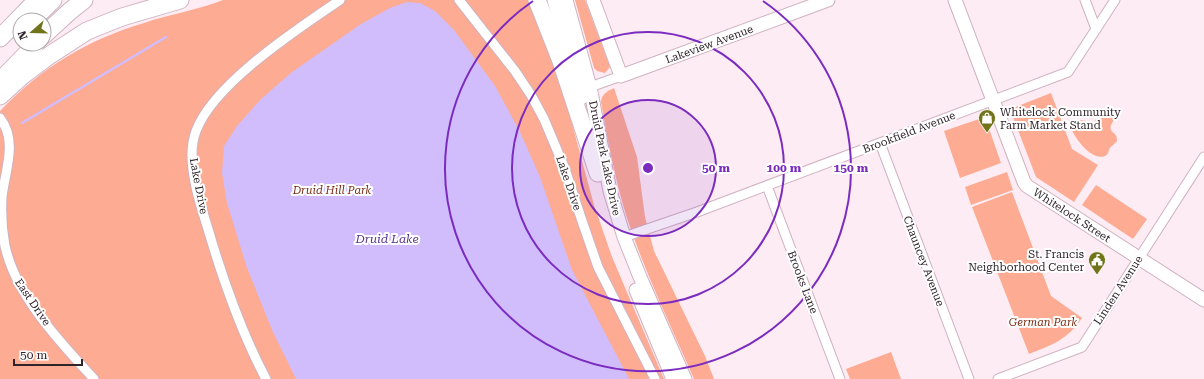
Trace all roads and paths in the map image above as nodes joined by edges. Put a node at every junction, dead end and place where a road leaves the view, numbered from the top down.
1 (37, 0) edge
2 (53, 0) edge
3 (84, 0) edge
4 (180, 0) edge
5 (340, 0) edge
6 (459, 0) edge
7 (537, 0) edge
8 (554, 0) edge
9 (566, 0) edge
10 (593, 0) edge
11 (828, 0) edge
12 (955, 0) edge
13 (1085, 0) edge
14 (1115, 0) edge
15 (40, 12) edge
16 (52, 28) edge
17 (1096, 29) junction
18 (0, 38) edge
19 (12, 39) edge
20 (0, 50) edge
21 (28, 52) edge
22 (621, 76) junction
23 (0, 81) edge
24 (590, 87) junction
25 (0, 96) edge
26 (992, 100) junction
27 (0, 118) edge
28 (880, 143) junction
29 (1204, 157) edge
30 (598, 173) junction
31 (767, 186) junction
32 (624, 237) junction
33 (1139, 258) junction
34 (1204, 300) edge
35 (94, 379) edge
36 (266, 379) edge
37 (654, 379) edge
38 (673, 379) edge
39 (685, 379) edge
40 (840, 379) edge
41 (969, 379) edge
42 (998, 379) edge

1 - 18 highway
2 - 15 highway
3 - 16 highway
4 - 25 highway
5 - 36 street, Lake Drive
6 - 37 street, Lake Drive
7 - 30 highway
8 - 30 main road, Druid Park Lake Drive
9 - 24 main road, Druid Park Lake Drive
10 - 22 main road
11 - 22 main road, Lakeview Avenue
12 - 26 main road, Whitelock Street
13 - 17 street
14 - 17 street, Brookfield Avenue
17 - 26 street, Brookfield Avenue
19 - 20 highway
21 - 23 highway
22 - 24 street, Lakeview Avenue
24 - 32 main road, Druid Park Lake Drive
26 - 28 street, Brookfield Avenue
26 - 33 main road, Whitelock Street
27 - 35 street, East Drive
28 - 31 street, Brookfield Avenue
28 - 41 street, Chauncey Avenue
29 - 33 street, Linden Avenue
30 - 38 main road, Druid Park Lake Drive
31 - 32 street, Brookfield Avenue
31 - 40 street, Brooks Lane
32 - 39 main road, Druid Park Lake Drive
33 - 34 main road, Whitelock Street
33 - 42 street, Linden Avenue

